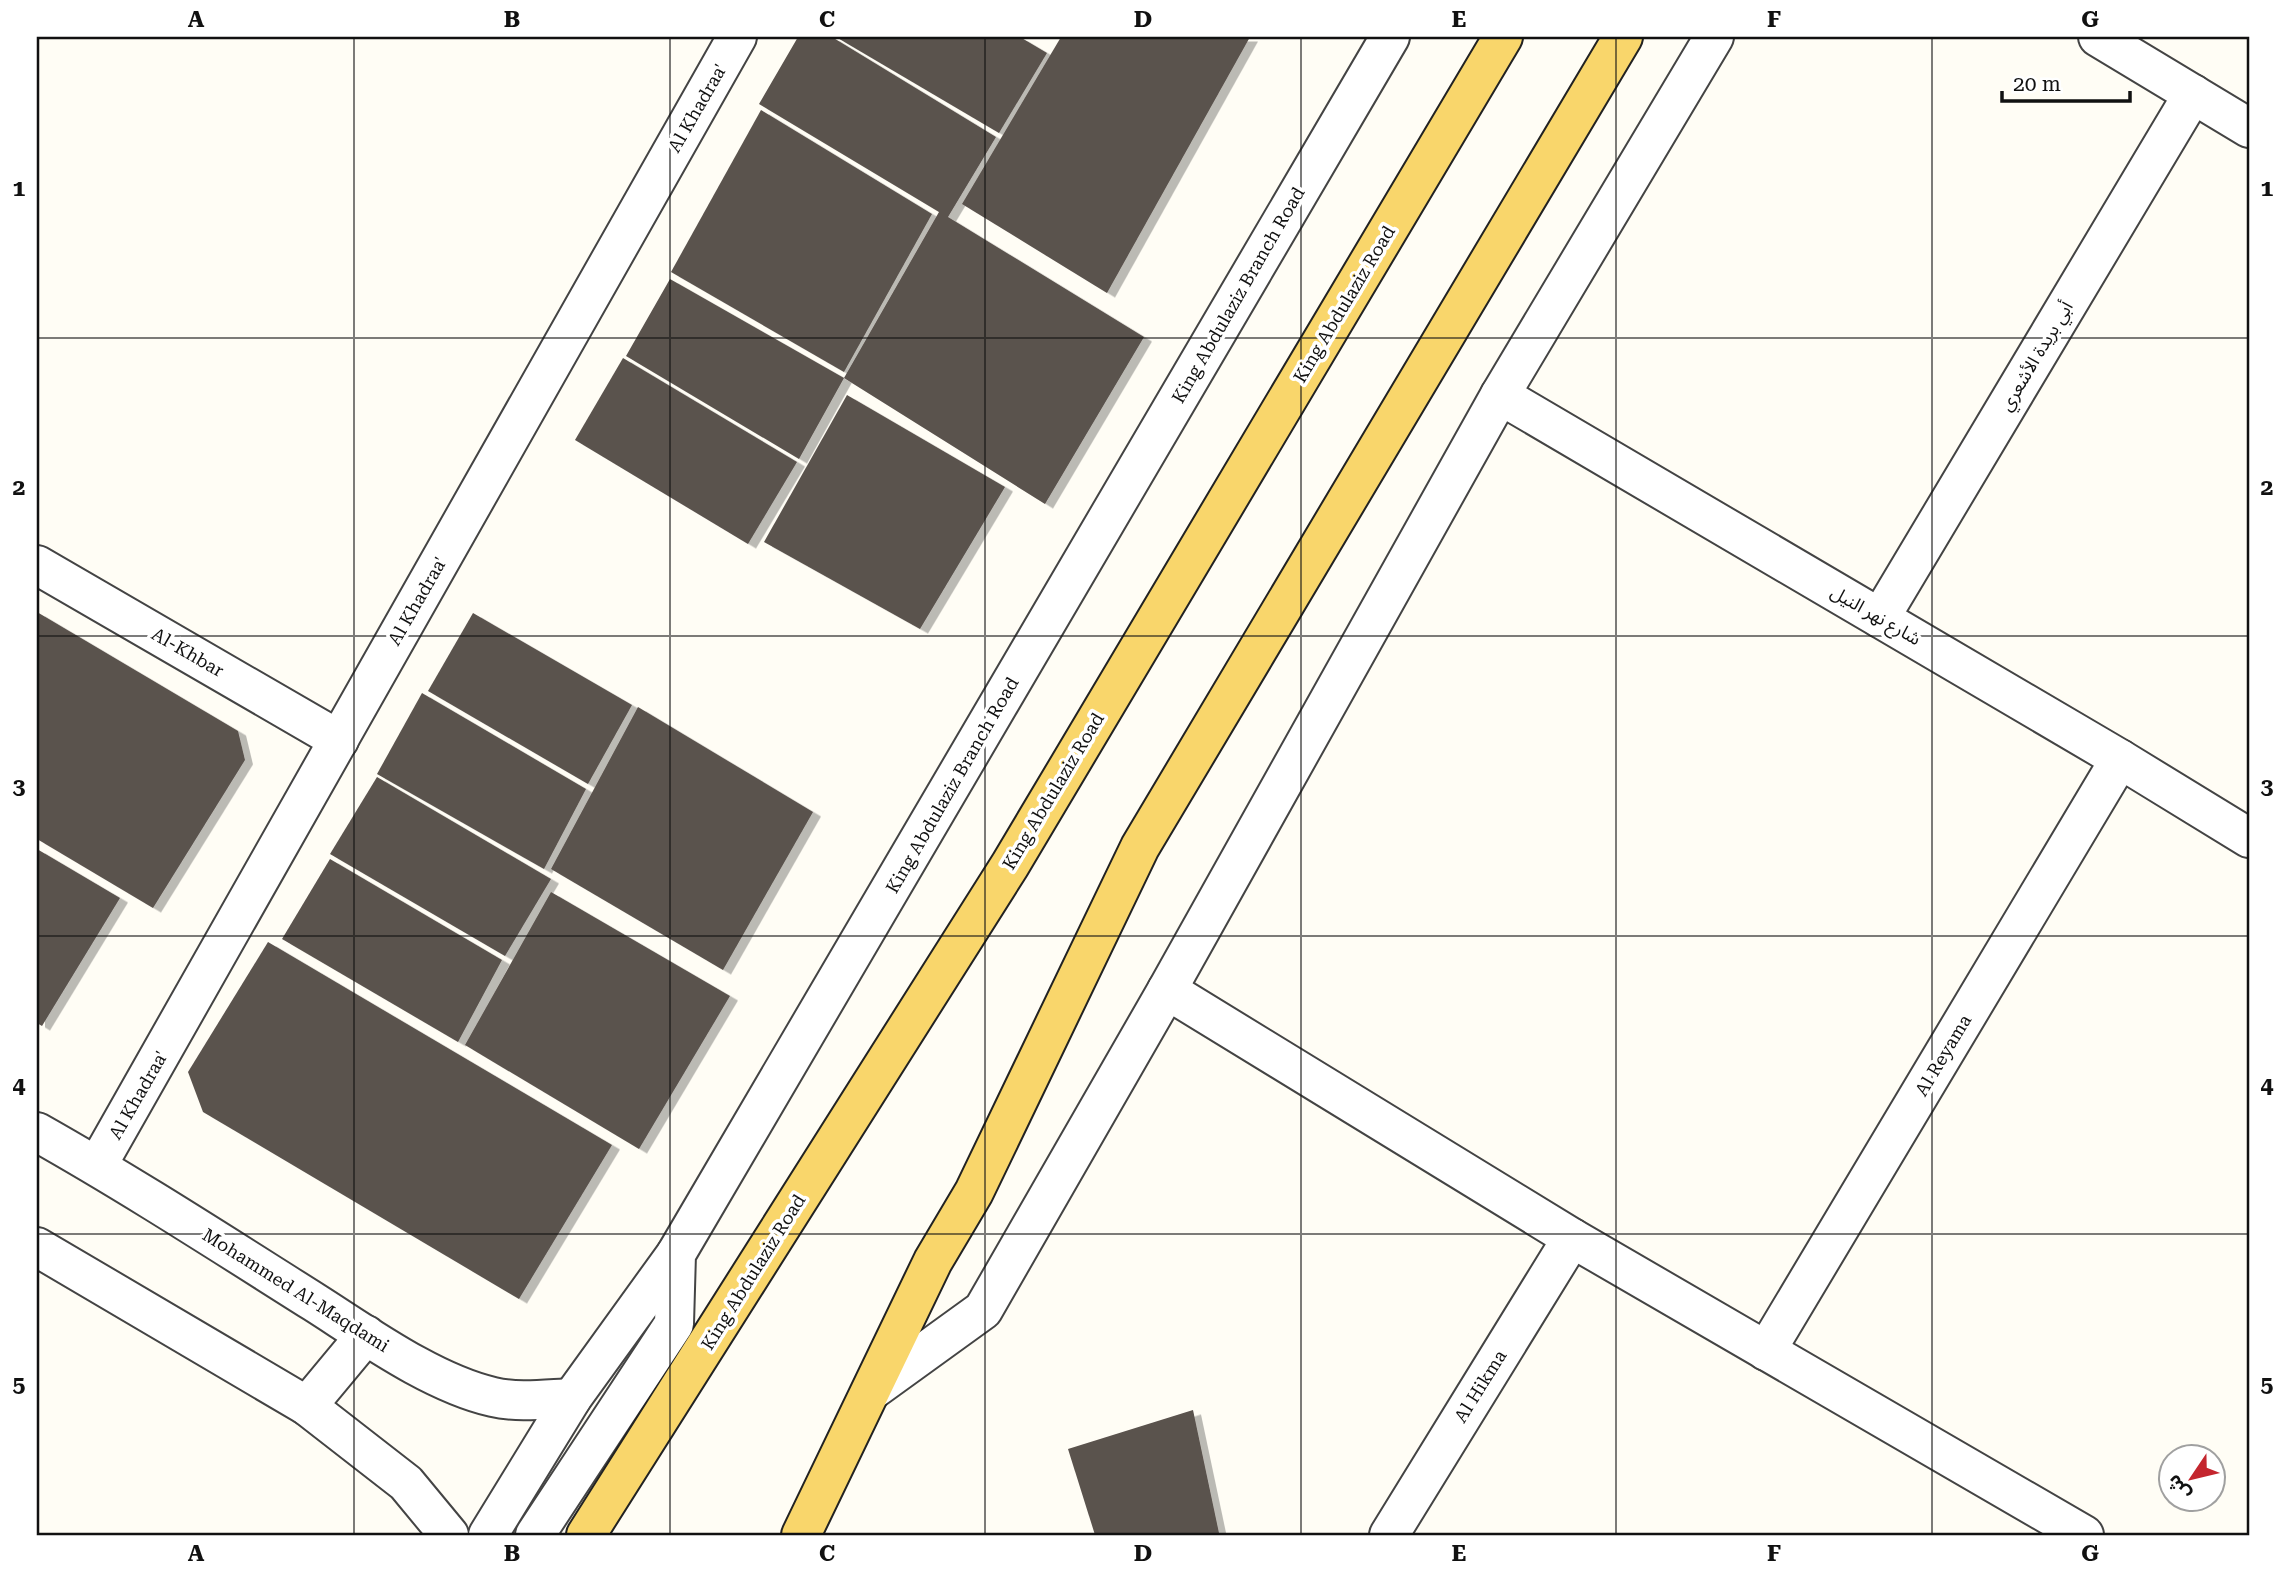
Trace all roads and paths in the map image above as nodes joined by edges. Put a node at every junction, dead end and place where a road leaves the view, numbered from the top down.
1 (737, 37) edge
2 (1390, 37) edge
3 (1503, 37) edge
4 (1623, 37) edge
5 (1714, 37) edge
6 (2098, 37) edge
7 (2193, 94) junction
8 (2249, 128) edge
9 (1500, 395) junction
10 (37, 565) edge
11 (1880, 618) junction
12 (339, 740) junction
13 (2120, 759) junction
14 (2249, 838) edge
15 (1167, 990) junction
16 (37, 1132) edge
17 (97, 1166) junction
18 (1572, 1238) junction
19 (37, 1247) edge
20 (676, 1254) junction
21 (366, 1335) junction
22 (1766, 1351) junction
23 (871, 1391) junction
24 (572, 1398) junction
25 (307, 1406) junction
26 (807, 1532) edge
27 (449, 1535) edge
28 (488, 1535) edge
29 (535, 1535) edge
30 (586, 1535) edge
31 (1389, 1535) edge
32 (2084, 1535) edge

1 - 12 street, Al Khadraa'
2 - 20 street, King Abdulaziz Branch Road
3 - 30 main road, King Abdulaziz Road
4 - 23 main road
5 - 9 street
6 - 7 street
7 - 8 street
7 - 11 street, أبي بريدة الأشعري
9 - 11 street, شارع نهر النيل
9 - 15 street
10 - 12 street, Al-Khbar
11 - 13 street, شارع نهر النيل
12 - 17 street, Al Khadraa'
13 - 14 street, شارع نهر النيل
13 - 22 street, Al Reyama
15 - 18 street
15 - 23 street
16 - 17 street, Mohammed Al-Maqdami
17 - 21 street, Mohammed Al-Maqdami
18 - 22 street
18 - 31 street, Al Hikma
19 - 25 street
20 - 24 street
20 - 29 street, King Abdulaziz Branch Road
21 - 24 street, Mohammed Al-Maqdami
21 - 25 street
22 - 32 street
23 - 26 main road
24 - 28 street
25 - 27 street

